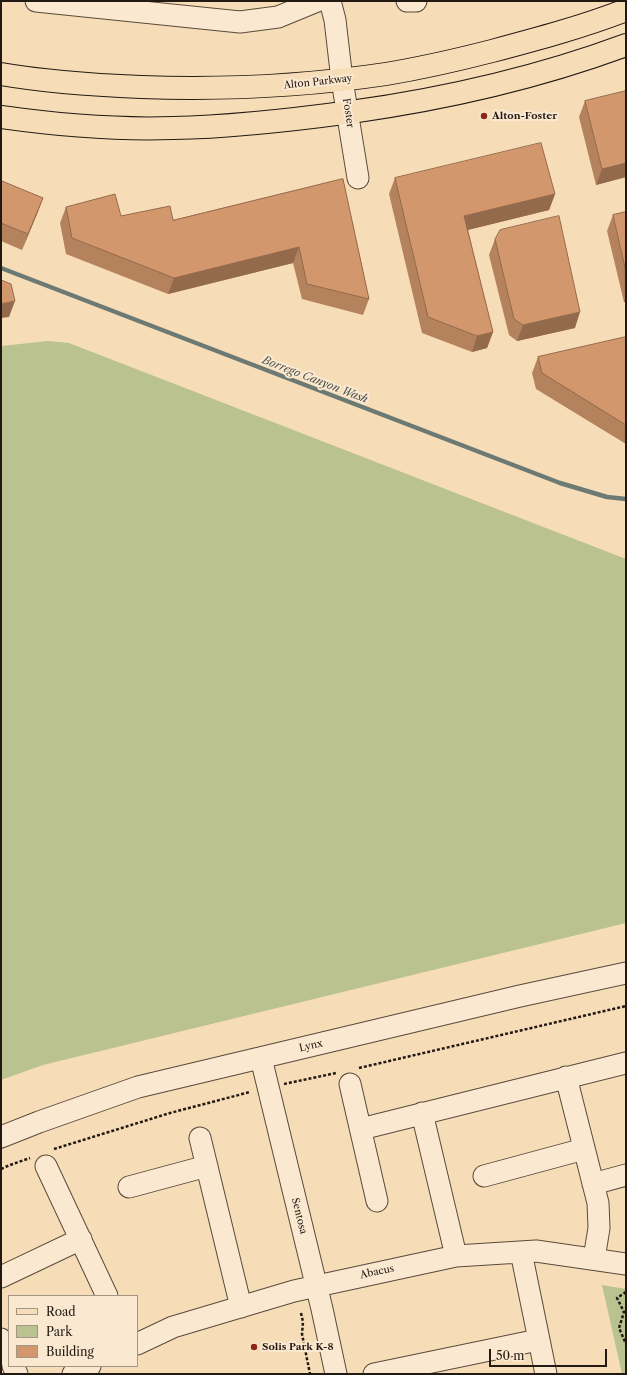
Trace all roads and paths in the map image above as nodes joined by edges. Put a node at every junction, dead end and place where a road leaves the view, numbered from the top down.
1 (36, 1) edge
2 (317, 1) edge
3 (330, 1) edge
4 (407, 1) edge
5 (416, 1) edge
6 (626, 10) edge
7 (626, 45) edge
8 (2, 74) edge
9 (342, 80) junction
10 (347, 112) junction
11 (1, 117) edge
12 (358, 178) dead end
13 (626, 972) edge
14 (626, 1006) edge
15 (262, 1058) junction
16 (626, 1063) edge
17 (348, 1075) junction
18 (566, 1077) junction
19 (293, 1082) dead end
20 (250, 1092) dead end
21 (422, 1114) junction
22 (361, 1129) junction
23 (1, 1137) edge
24 (200, 1138) dead end
25 (584, 1149) junction
26 (44, 1157) junction
27 (207, 1166) junction
28 (1, 1170) edge
29 (626, 1175) edge
30 (484, 1176) dead end
31 (593, 1184) junction
32 (129, 1187) dead end
33 (377, 1201) dead end
34 (81, 1240) junction
35 (521, 1252) junction
36 (456, 1256) junction
37 (594, 1259) junction
38 (626, 1264) edge
39 (1, 1276) edge
40 (316, 1286) junction
41 (626, 1292) edge
42 (107, 1295) edge
43 (241, 1307) junction
44 (301, 1313) dead end
45 (1, 1339) edge
46 (538, 1340) junction
47 (138, 1344) edge
48 (626, 1344) edge
49 (8, 1355) edge
50 (88, 1367) edge
51 (72, 1374) edge
52 (310, 1374) edge
53 (336, 1374) edge
54 (374, 1374) edge
55 (546, 1374) edge

1 - 2 street
3 - 9 street, Foster
4 - 5 street
6 - 9 main road, Alton Parkway
7 - 10 main road
8 - 9 main road, Alton Parkway
9 - 10 street, Foster
10 - 11 main road
10 - 12 street, Foster
13 - 15 street, Lynx
14 - 17 path
15 - 23 street, Lynx
15 - 40 street, Sentosa
16 - 18 street
17 - 19 path
17 - 22 street
18 - 21 street
18 - 25 street
20 - 26 path
21 - 22 street
21 - 36 street
22 - 33 street
24 - 27 street
25 - 30 street
25 - 31 street
26 - 28 path
26 - 34 street
27 - 32 street
27 - 43 street
29 - 31 street
31 - 37 street
34 - 39 street
34 - 42 street
35 - 36 street, Abacus
35 - 37 street, Abacus
35 - 46 street
36 - 40 street, Abacus
37 - 38 street, Abacus
40 - 43 street, Abacus
40 - 53 street, Sentosa
41 - 48 path
43 - 47 street, Abacus
44 - 52 path
45 - 49 street
46 - 54 street
46 - 55 street
50 - 51 street

